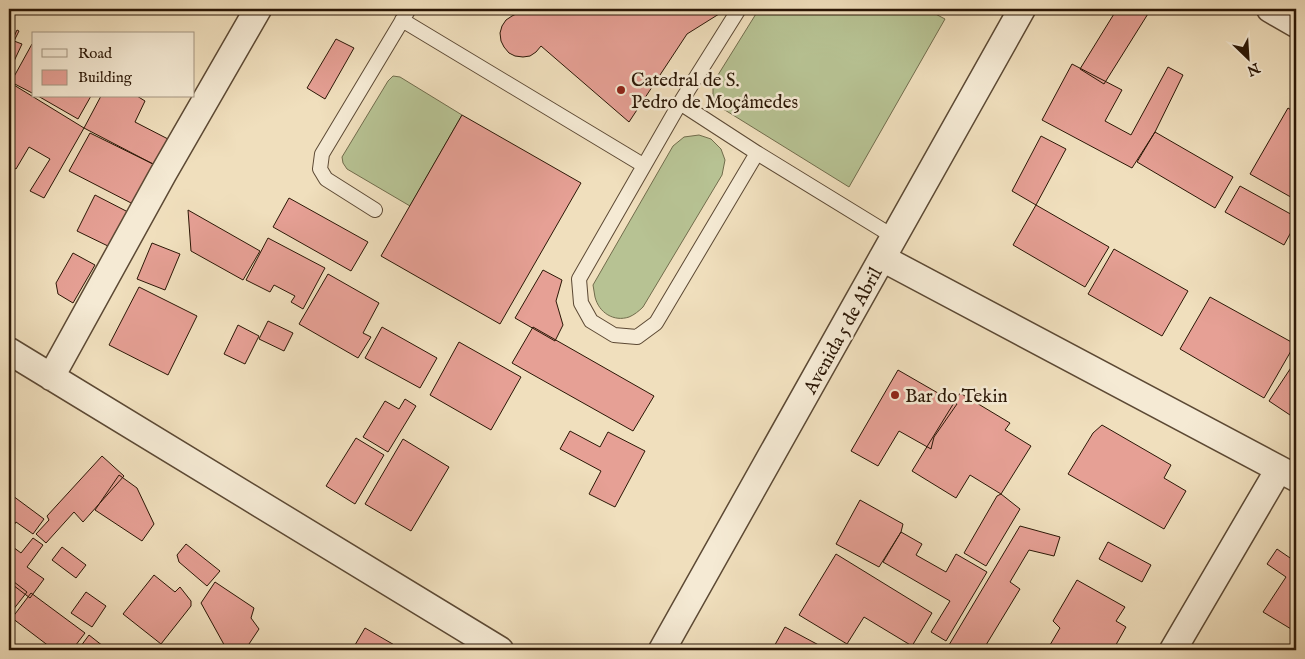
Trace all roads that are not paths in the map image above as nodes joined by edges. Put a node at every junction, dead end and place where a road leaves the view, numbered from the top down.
1 (258, 9) edge
2 (739, 9) edge
3 (1022, 9) edge
4 (1270, 9) edge
5 (405, 15) edge
6 (1296, 24) edge
7 (680, 103) junction
8 (758, 153) junction
9 (643, 165) junction
10 (376, 210) dead end
11 (888, 247) junction
12 (9, 351) edge
13 (51, 377) junction
14 (1288, 474) edge
15 (500, 650) edge
16 (662, 650) edge
17 (1173, 650) edge

1 - 13 street
2 - 7 lane
3 - 11 street, Avenida 5 de Abril
4 - 6 street
5 - 9 lane
5 - 10 lane
7 - 8 lane
7 - 9 lane
8 - 9 lane
8 - 11 lane
11 - 14 street
11 - 16 street, Avenida 5 de Abril
12 - 13 street
13 - 15 street
14 - 17 street

